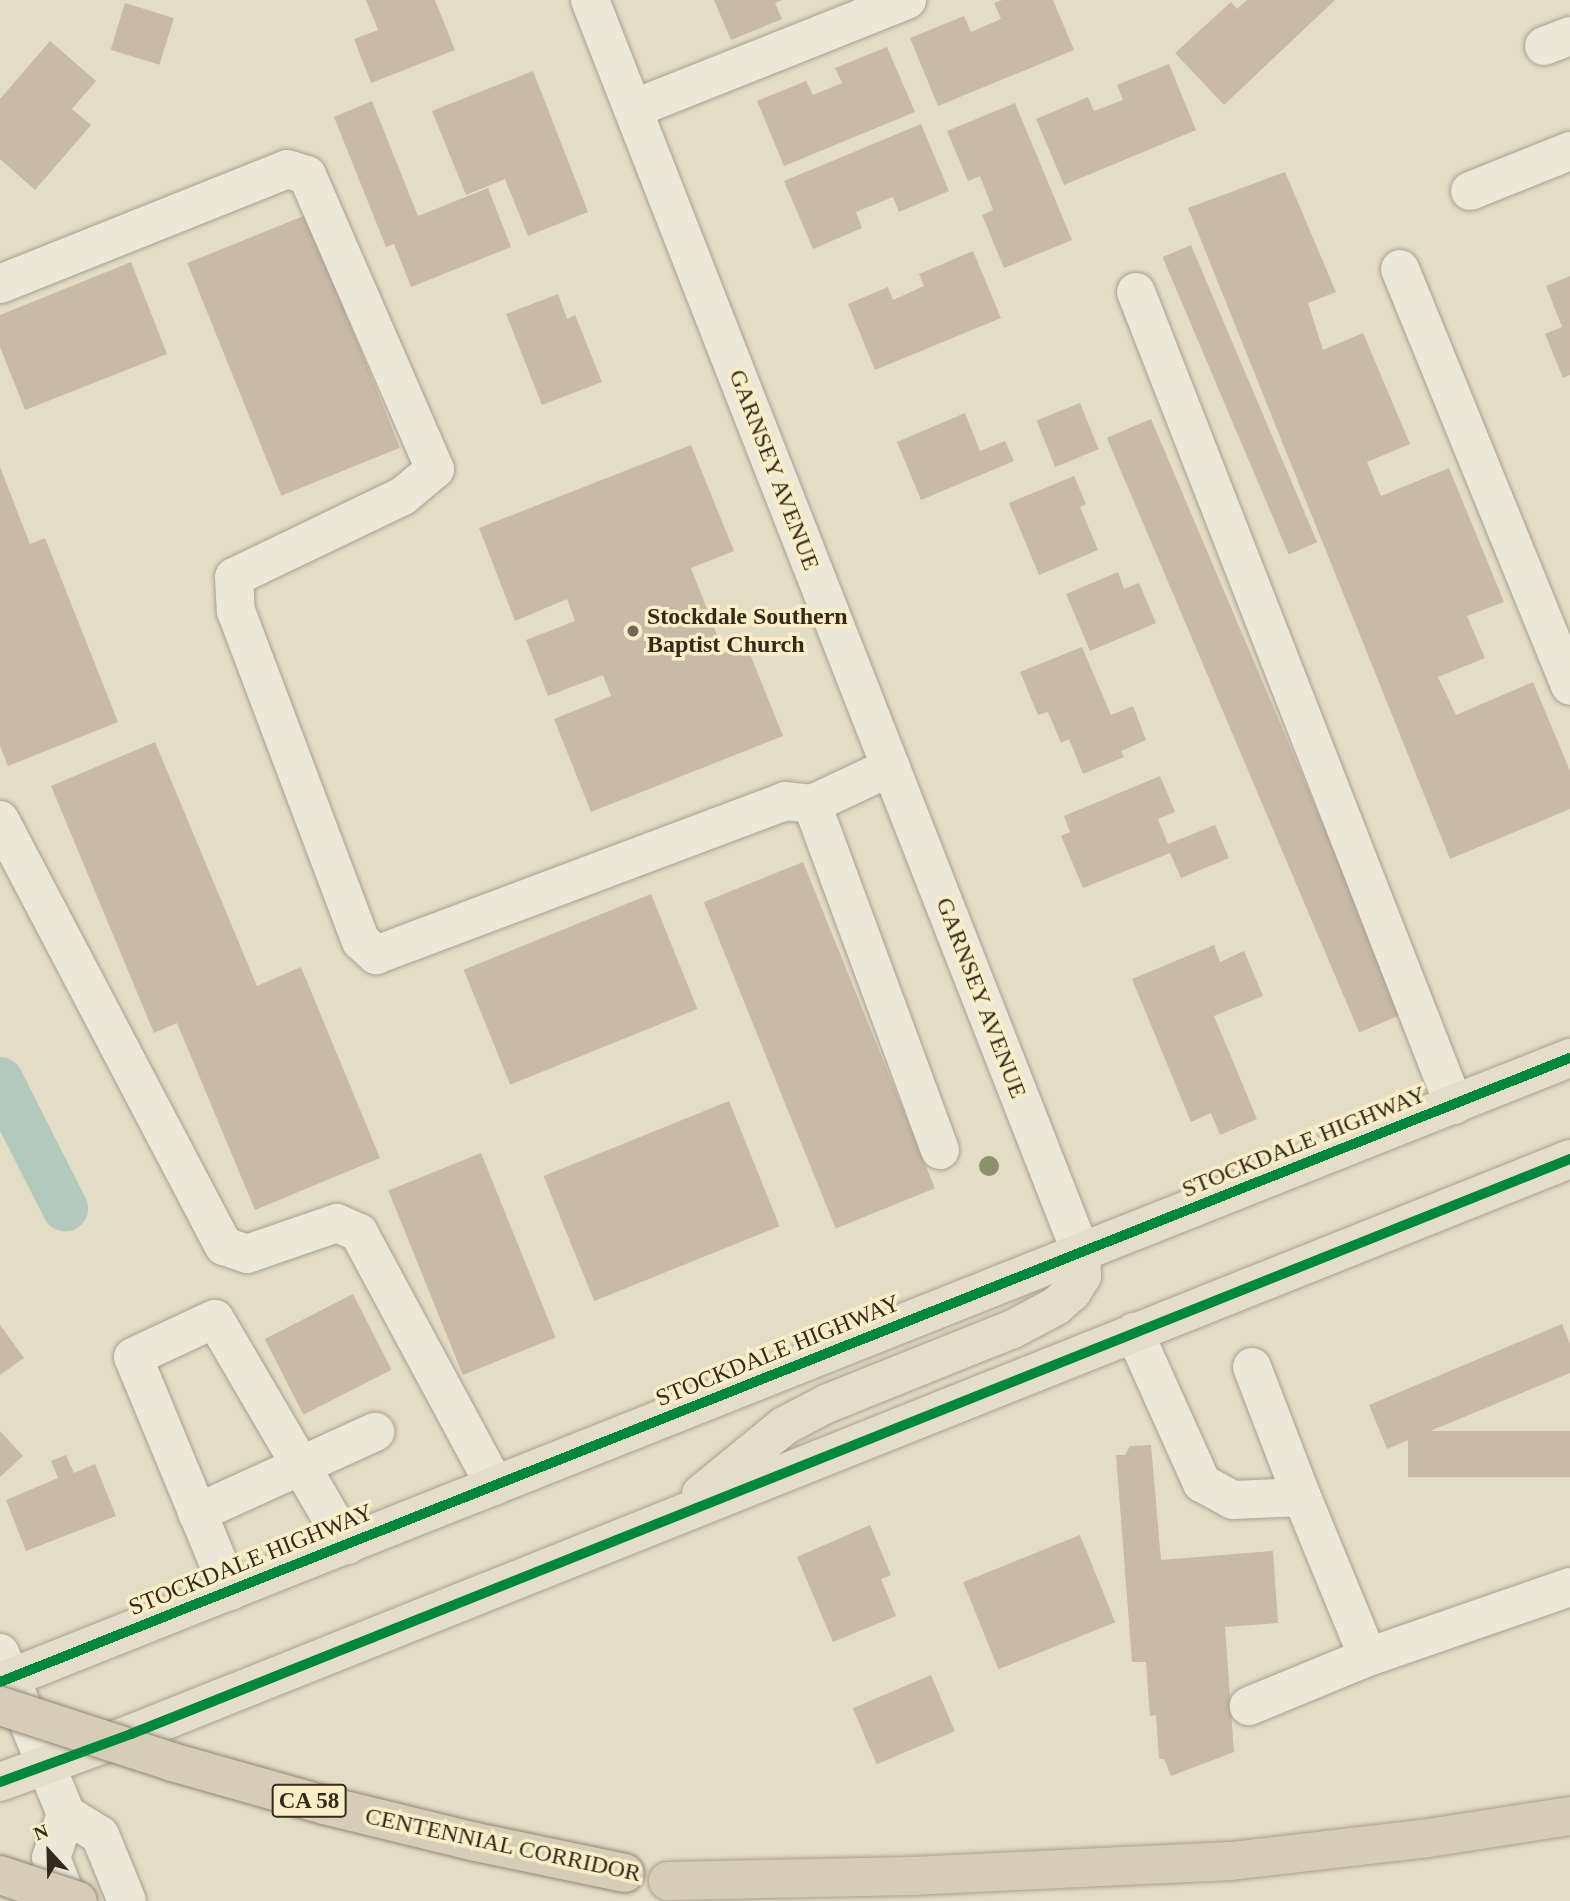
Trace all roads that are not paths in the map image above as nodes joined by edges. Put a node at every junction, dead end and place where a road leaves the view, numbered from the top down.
1 (590, 0) edge
2 (907, 0) edge
3 (633, 109) junction
4 (1570, 151) edge
5 (1470, 191) dead end
6 (1400, 269) dead end
7 (0, 284) edge
8 (1136, 292) dead end
9 (1570, 686) edge
10 (891, 767) junction
11 (812, 804) junction
12 (0, 820) edge
13 (1570, 1058) edge
14 (1454, 1105) junction
15 (940, 1150) dead end
16 (1570, 1159) edge
17 (1081, 1253) junction
18 (1134, 1332) junction
19 (1252, 1367) dead end
20 (375, 1432) dead end
21 (300, 1466) junction
22 (495, 1486) junction
23 (1301, 1497) junction
24 (197, 1513) junction
25 (678, 1514) junction
26 (347, 1545) junction
27 (1570, 1587) edge
28 (230, 1591) junction
29 (1368, 1657) junction
30 (3, 1680) edge
31 (1249, 1706) dead end
32 (48, 1764) junction
33 (0, 1782) edge
34 (66, 1814) junction
35 (1570, 1816) edge
36 (0, 1875) edge
37 (668, 1881) junction
38 (68, 1901) edge
39 (78, 1901) edge
40 (127, 1901) edge
41 (767, 1901) edge

1 - 3 street, GARNSEY AVENUE
2 - 3 street
3 - 10 street, GARNSEY AVENUE
4 - 5 street
6 - 9 street
7 - 11 street
8 - 14 street
10 - 11 street
10 - 17 street, GARNSEY AVENUE
11 - 15 street
12 - 22 street
13 - 14 main road, STOCKDALE HIGHWAY
14 - 17 main road, STOCKDALE HIGHWAY
16 - 18 main road
17 - 22 main road, STOCKDALE HIGHWAY
17 - 25 main road
18 - 23 street
18 - 25 main road
19 - 23 street
20 - 21 street
21 - 24 street
21 - 24 street
21 - 26 street
22 - 26 main road, STOCKDALE HIGHWAY
23 - 29 street
24 - 28 street
25 - 32 main road
26 - 28 main road, STOCKDALE HIGHWAY
27 - 29 street
28 - 30 main road, STOCKDALE HIGHWAY
29 - 31 street
30 - 32 street
30 - 37 highway, CENTENNIAL CORRIDOR / CA 58, bridge
32 - 33 main road
32 - 34 street
34 - 38 street
34 - 40 street
35 - 37 highway
36 - 39 highway, bridge
37 - 41 highway, CENTENNIAL CORRIDOR / CA 58

